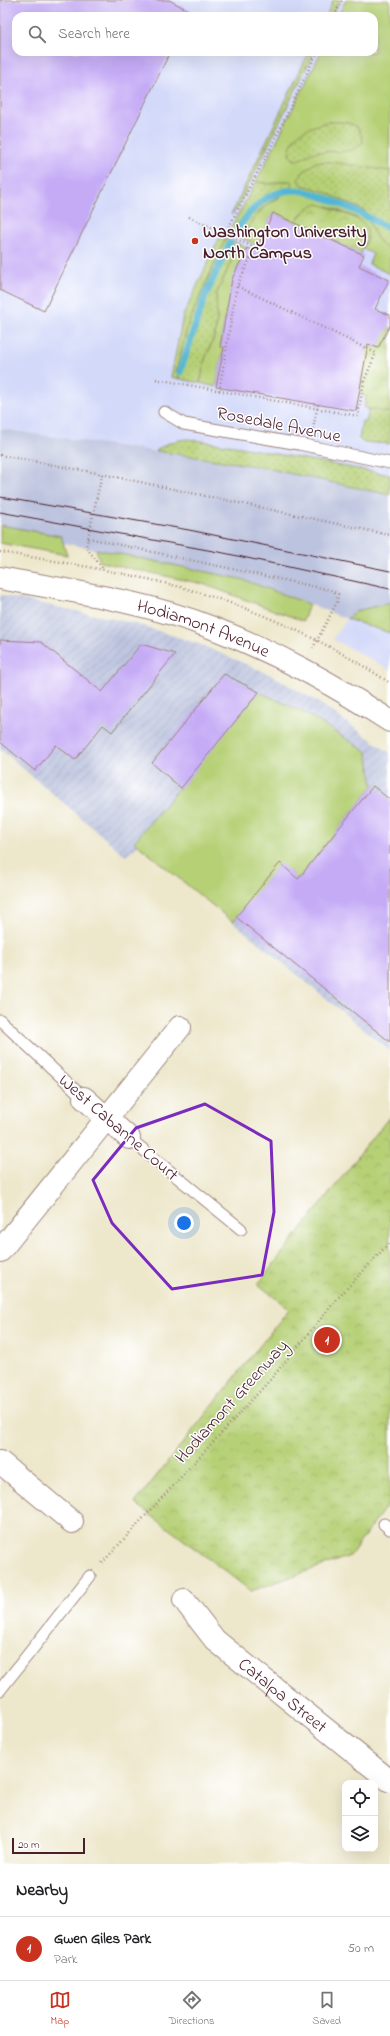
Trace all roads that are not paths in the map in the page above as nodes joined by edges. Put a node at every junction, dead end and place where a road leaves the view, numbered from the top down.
1 (164, 412) dead end
2 (390, 463) edge
3 (0, 578) edge
4 (390, 721) edge
5 (0, 1020) edge
6 (180, 1027) dead end
7 (84, 1098) joint
8 (105, 1118) junction
9 (129, 1138) joint
10 (241, 1230) dead end
11 (0, 1251) edge
12 (0, 1462) edge
13 (72, 1522) dead end
14 (90, 1576) road end
15 (184, 1600) dead end
16 (0, 1690) edge
17 (390, 1780) edge

1 - 2 lane, Rosedale Avenue
3 - 4 street, Hodiamont Avenue
5 - 7 lane, West Cabanne Court
6 - 8 street
7 - 8 street, West Cabanne Court
8 - 9 street, West Cabanne Court
8 - 11 street
9 - 10 lane, West Cabanne Court
12 - 13 street
14 - 16 lane
15 - 17 street, Catalpa Street

